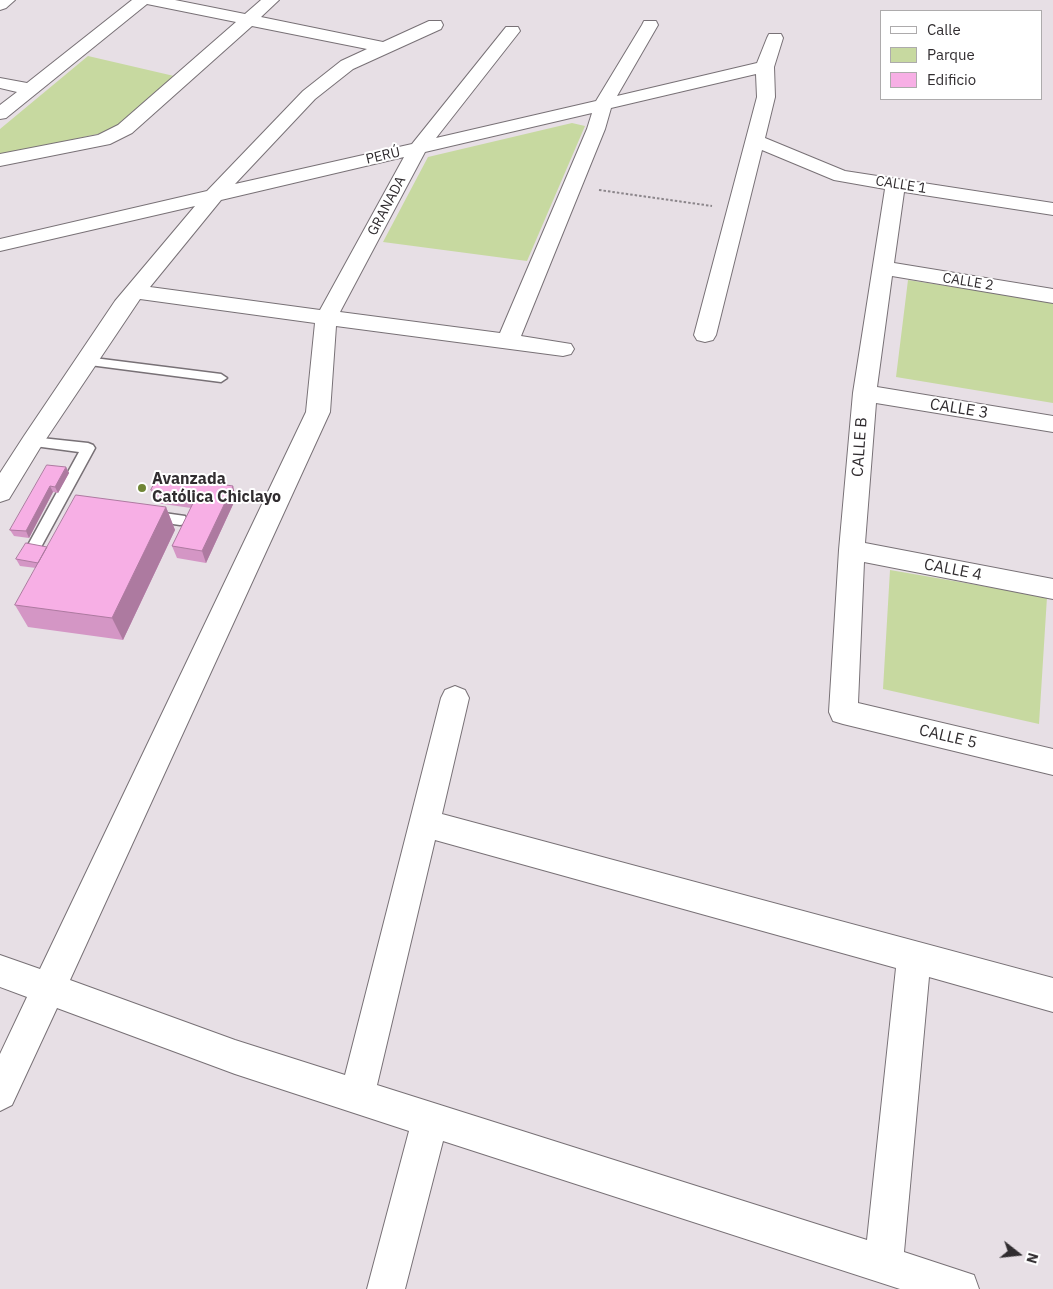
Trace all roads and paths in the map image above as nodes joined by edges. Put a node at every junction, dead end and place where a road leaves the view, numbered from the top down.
1 (7, 0) edge
2 (142, 0) edge
3 (151, 0) edge
4 (271, 0) edge
5 (0, 5) edge
6 (250, 20) junction
7 (435, 25) dead end
8 (650, 25) dead end
9 (512, 31) dead end
10 (775, 38) dead end
11 (386, 48) junction
12 (765, 68) junction
13 (0, 83) edge
14 (30, 89) junction
15 (603, 105) junction
16 (0, 114) edge
17 (755, 141) junction
18 (418, 148) junction
19 (0, 160) edge
20 (895, 184) junction
21 (572, 186) junction
22 (214, 195) junction
23 (1053, 208) edge
24 (737, 209) junction
25 (0, 245) edge
26 (882, 268) junction
27 (135, 292) junction
28 (1053, 296) edge
29 (326, 318) junction
30 (705, 335) dead end
31 (508, 342) junction
32 (563, 349) dead end
33 (86, 361) junction
34 (222, 378) dead end
35 (864, 393) junction
36 (1053, 424) edge
37 (32, 442) junction
38 (0, 493) edge
39 (59, 502) junction
40 (77, 505) edge
41 (134, 513) edge
42 (180, 520) dead end
43 (35, 545) edge
44 (852, 550) junction
45 (1053, 589) edge
46 (455, 698) dead end
47 (843, 712) joint
48 (1053, 762) edge
49 (424, 823) junction
50 (914, 957) junction
51 (0, 971) edge
52 (49, 990) junction
53 (1053, 995) edge
54 (0, 1093) edge
55 (357, 1096) junction
56 (430, 1120) junction
57 (884, 1265) junction
58 (386, 1289) edge
59 (960, 1289) edge

1 - 5 street
2 - 14 street
3 - 6 street
4 - 6 street
6 - 11 street
6 - 19 street
7 - 11 street
8 - 15 street
9 - 18 street, GRANADA
10 - 12 street
11 - 22 street
12 - 15 street, PERÚ
12 - 17 street
13 - 14 street
14 - 16 street
15 - 18 street, PERÚ
15 - 21 street
17 - 20 street, CALLE 1
17 - 24 street
18 - 22 street, PERÚ
18 - 29 street, GRANADA
20 - 23 street, CALLE 1
20 - 26 street, CALLE B
21 - 24 path
21 - 31 street
22 - 25 street, PERÚ
22 - 27 street
24 - 30 street
26 - 28 street, CALLE 2
26 - 35 street, CALLE B
27 - 29 street
27 - 33 street
29 - 31 street
29 - 52 street
31 - 32 street
33 - 34 lane
33 - 37 street
35 - 36 street, CALLE 3
35 - 44 street, CALLE B
37 - 38 street
37 - 39 lane
39 - 40 lane
39 - 43 lane
41 - 42 lane
44 - 45 street, CALLE 4
44 - 47 street, CALLE B
46 - 49 street
47 - 48 street, CALLE 5
49 - 50 street
49 - 55 street
50 - 53 street
50 - 57 street
51 - 52 street
52 - 54 street
52 - 55 street
55 - 56 street
56 - 57 street
56 - 58 street
57 - 59 street

